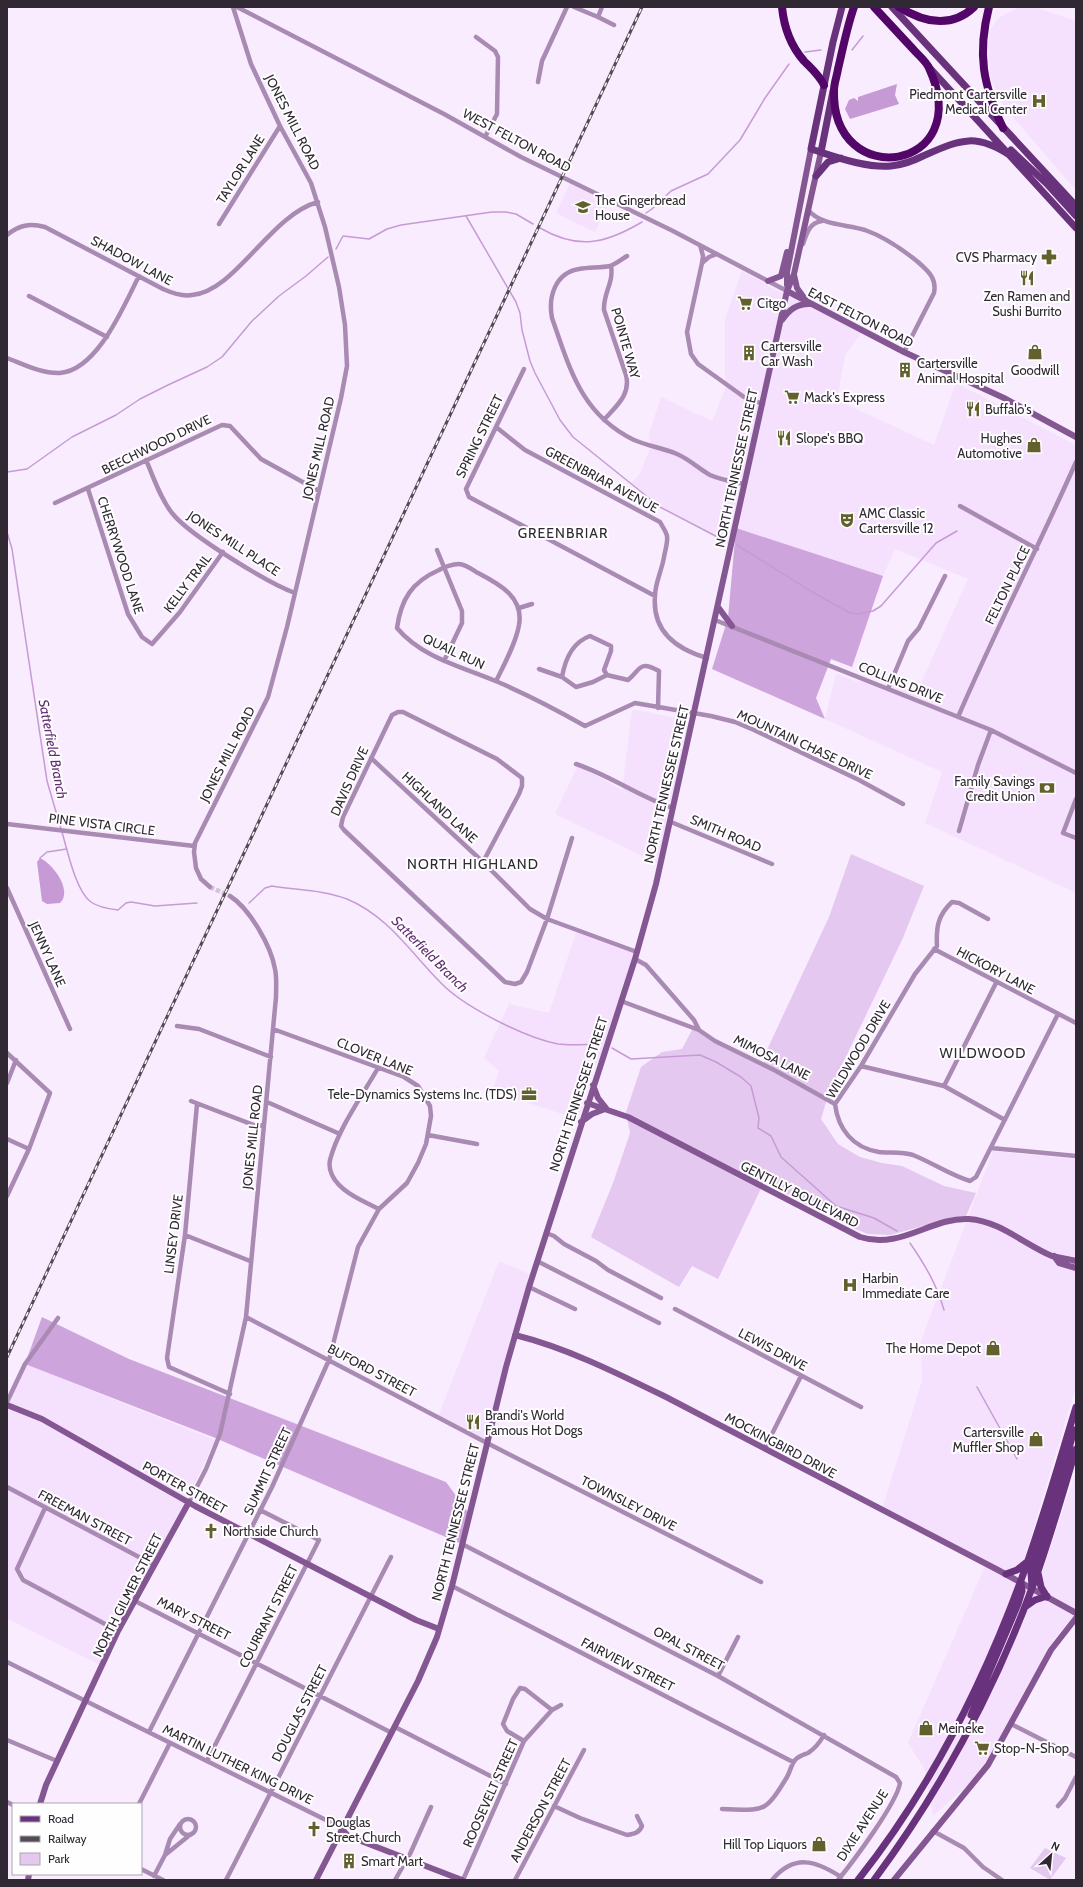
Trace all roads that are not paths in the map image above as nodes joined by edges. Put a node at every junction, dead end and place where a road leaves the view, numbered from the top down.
1 (233, 7) edge
2 (237, 7) edge
3 (567, 7) edge
4 (574, 7) edge
5 (602, 7) edge
6 (782, 7) edge
7 (842, 7) edge
8 (854, 7) edge
9 (874, 7) edge
10 (892, 7) edge
11 (899, 7) edge
12 (974, 7) edge
13 (989, 7) edge
14 (598, 17) junction
15 (614, 25) dead end
16 (476, 37) dead end
17 (928, 66) junction
18 (538, 82) dead end
19 (824, 85) junction
20 (834, 89) junction
21 (280, 126) junction
22 (1003, 128) junction
23 (485, 137) junction
24 (999, 142) junction
25 (811, 149) junction
26 (820, 152) junction
27 (1011, 156) junction
28 (841, 158) junction
29 (816, 176) junction
30 (318, 202) junction
31 (1076, 206) edge
32 (808, 210) junction
33 (797, 214) junction
34 (1076, 216) edge
35 (822, 221) junction
36 (219, 224) dead end
37 (1076, 228) edge
38 (7, 235) edge
39 (700, 245) junction
40 (717, 254) junction
41 (626, 256) dead end
42 (798, 256) junction
43 (702, 263) junction
44 (611, 266) junction
45 (794, 274) junction
46 (139, 276) junction
47 (768, 281) junction
48 (787, 291) junction
49 (29, 296) dead end
50 (810, 303) junction
51 (781, 321) junction
52 (107, 337) junction
53 (904, 352) junction
54 (7, 358) edge
55 (524, 369) dead end
56 (763, 404) junction
57 (604, 420) junction
58 (496, 428) junction
59 (1076, 437) edge
60 (146, 460) junction
61 (1076, 462) edge
62 (745, 484) junction
63 (88, 489) junction
64 (319, 491) junction
65 (55, 503) dead end
66 (960, 506) dead end
67 (1037, 549) junction
68 (437, 550) dead end
69 (223, 552) junction
70 (444, 567) junction
71 (945, 576) dead end
72 (295, 593) junction
73 (655, 596) junction
74 (532, 604) dead end
75 (718, 607) junction
76 (519, 608) junction
77 (715, 620) junction
78 (732, 626) junction
79 (152, 644) joint
80 (707, 658) junction
81 (444, 661) junction
82 (540, 669) dead end
83 (607, 674) junction
84 (562, 677) junction
85 (496, 681) junction
86 (888, 689) junction
87 (658, 708) junction
88 (695, 712) junction
89 (958, 717) junction
90 (991, 730) junction
91 (371, 758) junction
92 (576, 764) dead end
93 (1076, 773) edge
94 (1076, 799) edge
95 (903, 804) dead end
96 (674, 808) junction
97 (671, 822) junction
98 (7, 824) edge
99 (958, 831) dead end
100 (572, 838) dead end
101 (1076, 838) edge
102 (194, 846) junction
103 (483, 862) junction
104 (772, 864) dead end
105 (210, 887) tunnel mouth
106 (7, 888) edge
107 (230, 896) tunnel mouth
108 (547, 919) junction
109 (988, 919) dead end
110 (934, 949) junction
111 (637, 952) junction
112 (635, 959) junction
113 (996, 983) junction
114 (621, 1001) junction
115 (1058, 1014) junction
116 (1076, 1023) edge
117 (177, 1026) dead end
118 (70, 1029) dead end
119 (273, 1029) junction
120 (699, 1030) junction
121 (7, 1053) edge
122 (271, 1057) junction
123 (16, 1060) junction
124 (861, 1066) junction
125 (378, 1068) junction
126 (7, 1082) edge
127 (594, 1085) junction
128 (944, 1086) junction
129 (191, 1101) dead end
130 (267, 1102) junction
131 (588, 1103) junction
132 (197, 1104) junction
133 (835, 1104) junction
134 (606, 1109) junction
135 (1005, 1120) junction
136 (581, 1122) junction
137 (264, 1125) junction
138 (340, 1134) junction
139 (428, 1135) junction
140 (7, 1139) edge
141 (478, 1144) dead end
142 (991, 1148) junction
143 (29, 1149) junction
144 (1076, 1156) edge
145 (7, 1196) edge
146 (379, 1208) junction
147 (546, 1233) junction
148 (185, 1236) junction
149 (1054, 1256) junction
150 (250, 1261) junction
151 (537, 1261) junction
152 (1076, 1261) edge
153 (1076, 1268) edge
154 (529, 1287) junction
155 (661, 1298) dead end
156 (575, 1309) dead end
157 (675, 1309) dead end
158 (246, 1317) junction
159 (58, 1318) dead end
160 (659, 1323) dead end
161 (515, 1335) junction
162 (330, 1360) junction
163 (801, 1376) junction
164 (230, 1394) junction
165 (7, 1404) edge
166 (861, 1407) dead end
167 (1076, 1408) edge
168 (487, 1443) junction
169 (764, 1448) junction
170 (1076, 1449) edge
171 (7, 1487) edge
172 (189, 1502) junction
173 (44, 1508) junction
174 (260, 1510) junction
175 (249, 1534) junction
176 (462, 1544) junction
177 (391, 1557) dead end
178 (1027, 1562) junction
179 (307, 1563) junction
180 (154, 1565) junction
181 (1037, 1572) junction
182 (1006, 1574) junction
183 (761, 1582) dead end
184 (1020, 1582) junction
185 (452, 1586) junction
186 (1032, 1588) junction
187 (1047, 1596) junction
188 (371, 1597) junction
189 (135, 1601) junction
190 (1024, 1609) junction
191 (1076, 1613) edge
192 (1076, 1618) edge
193 (440, 1629) junction
194 (118, 1631) junction
195 (198, 1633) junction
196 (738, 1637) dead end
197 (7, 1662) edge
198 (257, 1663) junction
199 (718, 1676) junction
200 (320, 1695) junction
201 (85, 1700) junction
202 (561, 1705) dead end
203 (552, 1710) junction
204 (1011, 1724) junction
205 (393, 1730) junction
206 (968, 1730) junction
207 (149, 1732) junction
208 (824, 1735) junction
209 (7, 1740) edge
210 (524, 1741) junction
211 (170, 1743) junction
212 (584, 1750) dead end
213 (1076, 1757) edge
214 (57, 1761) junction
215 (207, 1761) junction
216 (793, 1762) junction
217 (1076, 1777) edge
218 (899, 1780) joint
219 (506, 1784) junction
220 (270, 1793) junction
221 (40, 1803) edge
222 (140, 1803) edge
223 (554, 1806) junction
224 (1058, 1806) dead end
225 (431, 1807) dead end
226 (722, 1809) dead end
227 (637, 1816) dead end
228 (180, 1824) junction
229 (342, 1829) junction
230 (933, 1831) junction
231 (191, 1834) junction
232 (165, 1855) junction
233 (407, 1859) junction
234 (142, 1870) edge
235 (154, 1876) junction
236 (840, 1878) edge
237 (163, 1880) edge
238 (226, 1880) edge
239 (316, 1880) edge
240 (395, 1880) edge
241 (462, 1880) edge
242 (515, 1880) edge
243 (772, 1880) edge
244 (858, 1880) edge
245 (874, 1880) edge
246 (894, 1880) edge
247 (1002, 1880) edge

1 - 21 street, JONES MILL ROAD
2 - 23 street, WEST FELTON ROAD
3 - 18 street
4 - 14 street
5 - 14 street
6 - 19 highway
7 - 19 main road, NORTH TENNESSEE STREET
8 - 20 highway
9 - 17 highway
10 - 22 main road
11 - 12 highway
13 - 22 highway
14 - 15 street
16 - 23 street
17 - 20 highway
17 - 24 main road
19 - 25 main road, NORTH TENNESSEE STREET
20 - 26 main road
21 - 30 street, JONES MILL ROAD
21 - 36 street, TAYLOR LANE
22 - 31 main road
23 - 39 street, WEST FELTON ROAD
24 - 27 main road
24 - 34 main road
25 - 26 main road
25 - 33 street, NORTH TENNESSEE STREET
26 - 28 main road
26 - 29 street, NORTH TENNESSEE STREET
27 - 28 main road
27 - 37 main road
28 - 29 main road
29 - 32 street, NORTH TENNESSEE STREET
30 - 46 street, SHADOW LANE
30 - 64 street, JONES MILL ROAD
32 - 35 street
32 - 42 street, NORTH TENNESSEE STREET
33 - 47 street
33 - 48 street, NORTH TENNESSEE STREET
35 - 42 street
35 - 53 street
38 - 46 street, SHADOW LANE
39 - 40 street, WEST FELTON ROAD
39 - 43 street
40 - 43 street
40 - 47 street, WEST FELTON ROAD
41 - 44 street
42 - 45 street, NORTH TENNESSEE STREET
43 - 56 street
44 - 57 street, POINTE WAY
44 - 57 street
45 - 48 street, NORTH TENNESSEE STREET
45 - 50 street
46 - 52 street
47 - 48 street, WEST FELTON ROAD
48 - 50 street, EAST FELTON ROAD
48 - 51 street, NORTH TENNESSEE STREET
49 - 52 street
50 - 51 street
50 - 53 street, EAST FELTON ROAD
51 - 56 street, NORTH TENNESSEE STREET
52 - 54 street
53 - 59 street, EAST FELTON ROAD
55 - 58 street, SPRING STREET
56 - 62 street, NORTH TENNESSEE STREET
57 - 62 street
58 - 73 street, GREENBRIAR AVENUE
58 - 73 street, SPRING STREET
60 - 63 street, BEECHWOOD DRIVE
60 - 64 street, BEECHWOOD DRIVE
60 - 69 street, JONES MILL PLACE
61 - 67 street, FELTON PLACE
62 - 75 street, NORTH TENNESSEE STREET
63 - 65 street, BEECHWOOD DRIVE
63 - 79 street, CHERRYWOOD LANE
64 - 72 street, JONES MILL ROAD
66 - 67 street
67 - 89 street, FELTON PLACE
68 - 70 street
69 - 72 street, JONES MILL PLACE
69 - 79 street, KELLY TRAIL
70 - 76 street, QUAIL RUN
70 - 81 street
70 - 81 street, QUAIL RUN
71 - 86 street
72 - 102 street, JONES MILL ROAD
73 - 80 street, GREENBRIAR AVENUE
74 - 76 street
75 - 77 street, NORTH TENNESSEE STREET
75 - 78 street
76 - 85 street, QUAIL RUN
77 - 78 street, COLLINS DRIVE
77 - 80 street, NORTH TENNESSEE STREET
78 - 86 street, COLLINS DRIVE
80 - 88 street, NORTH TENNESSEE STREET
81 - 85 street, QUAIL RUN
82 - 84 street
83 - 84 street
83 - 84 street
83 - 87 street
85 - 87 street, QUAIL RUN
86 - 89 street, COLLINS DRIVE
87 - 88 street, QUAIL RUN
88 - 95 street, MOUNTAIN CHASE DRIVE
88 - 96 street, NORTH TENNESSEE STREET
89 - 90 street, COLLINS DRIVE
90 - 93 street, COLLINS DRIVE
90 - 99 street
91 - 103 street, HIGHLAND LANE
91 - 103 street, DAVIS DRIVE
91 - 108 street, DAVIS DRIVE
92 - 96 street
94 - 101 street
96 - 97 street, NORTH TENNESSEE STREET
97 - 104 street, SMITH ROAD
97 - 111 street, NORTH TENNESSEE STREET
98 - 102 street, PINE VISTA CIRCLE
100 - 108 street, DAVIS DRIVE
102 - 105 street, JONES MILL ROAD
103 - 108 street, HIGHLAND LANE
106 - 118 street, JENNY LANE
107 - 119 street, JONES MILL ROAD
108 - 111 street, HIGHLAND LANE
109 - 110 street
110 - 113 street, HICKORY LANE
110 - 124 street, WILDWOOD DRIVE
111 - 112 street, NORTH TENNESSEE STREET
112 - 114 street, NORTH TENNESSEE STREET
112 - 120 street, MIMOSA LANE
113 - 115 street, HICKORY LANE
113 - 128 street
114 - 120 street, MIMOSA LANE
114 - 127 street, NORTH TENNESSEE STREET
115 - 116 street, HICKORY LANE
115 - 135 street
117 - 122 street
119 - 122 street, JONES MILL ROAD
119 - 125 street, CLOVER LANE
120 - 133 street, MIMOSA LANE
121 - 123 street
122 - 130 street, JONES MILL ROAD
123 - 126 street
123 - 143 street
124 - 128 street
124 - 133 street, WILDWOOD DRIVE
125 - 138 street
125 - 139 street, CLOVER LANE
127 - 131 street, NORTH TENNESSEE STREET
127 - 134 street
128 - 135 street
129 - 132 street
130 - 137 street, JONES MILL ROAD
130 - 138 street
131 - 134 street, GENTILLY BOULEVARD
131 - 136 street, NORTH TENNESSEE STREET
132 - 137 street
132 - 148 street, LINSEY DRIVE
133 - 142 street, WILDWOOD DRIVE
134 - 136 street
134 - 149 street, GENTILLY BOULEVARD
135 - 142 street
136 - 147 street, NORTH TENNESSEE STREET
137 - 150 street, JONES MILL ROAD
138 - 146 street
139 - 141 street
139 - 146 street
140 - 143 street
142 - 144 street
143 - 145 street
146 - 162 street, SUMMIT STREET
147 - 151 street, NORTH TENNESSEE STREET
147 - 155 street
148 - 150 street
148 - 164 street, LINSEY DRIVE
149 - 152 street, GENTILLY BOULEVARD
149 - 153 street, GENTILLY BOULEVARD
150 - 158 street, JONES MILL ROAD
151 - 154 street, NORTH TENNESSEE STREET
151 - 160 street
154 - 156 street
154 - 161 street, NORTH TENNESSEE STREET
157 - 163 street, LEWIS DRIVE
158 - 162 street, BUFORD STREET
158 - 164 street, JONES MILL ROAD
159 - 165 street
161 - 168 street, NORTH TENNESSEE STREET
161 - 169 street, MOCKINGBIRD DRIVE
162 - 168 street, BUFORD STREET
162 - 174 street, SUMMIT STREET
163 - 166 street, LEWIS DRIVE
163 - 169 street
164 - 172 street, NORTH GILMER STREET
165 - 172 street, PORTER STREET
167 - 178 main road
167 - 186 main road
168 - 176 street, NORTH TENNESSEE STREET
168 - 183 street, TOWNSLEY DRIVE
169 - 182 street, MOCKINGBIRD DRIVE
170 - 181 main road
171 - 173 street, FREEMAN STREET
172 - 175 street, PORTER STREET
172 - 180 street, NORTH GILMER STREET
173 - 180 street, FREEMAN STREET
173 - 194 street
174 - 175 street, SUMMIT STREET
174 - 179 street, COURRANT STREET
175 - 179 street, PORTER STREET
175 - 195 street, SUMMIT STREET
176 - 185 street, NORTH TENNESSEE STREET
176 - 199 street, OPAL STREET
177 - 188 street, DOUGLAS STREET
178 - 182 main road
178 - 184 main road
179 - 188 street, PORTER STREET
179 - 198 street, COURRANT STREET
180 - 189 street, NORTH GILMER STREET
181 - 186 main road
181 - 187 main road
182 - 184 street, MOCKINGBIRD DRIVE
184 - 186 street, MOCKINGBIRD DRIVE
184 - 206 main road
184 - 244 main road
185 - 193 street, NORTH TENNESSEE STREET
185 - 216 street, FAIRVIEW STREET
186 - 187 street, MOCKINGBIRD DRIVE
186 - 190 main road
187 - 190 main road
187 - 191 street, MOCKINGBIRD DRIVE
188 - 193 street, PORTER STREET
188 - 200 street, DOUGLAS STREET
189 - 194 street, NORTH GILMER STREET
189 - 195 street, MARY STREET
190 - 206 main road
192 - 204 street
193 - 205 street, NORTH TENNESSEE STREET
194 - 201 street, NORTH GILMER STREET
195 - 198 street, MARY STREET
195 - 207 street, SUMMIT STREET
196 - 199 street
197 - 201 street, MARTIN LUTHER KING DRIVE
198 - 200 street, MARY STREET
198 - 215 street, COURRANT STREET
199 - 208 street, OPAL STREET
200 - 205 street, MARY STREET
200 - 220 street, DOUGLAS STREET
201 - 207 street, MARTIN LUTHER KING DRIVE
201 - 214 street, NORTH GILMER STREET
202 - 203 street, ROOSEVELT STREET
203 - 210 street, ROOSEVELT STREET
203 - 210 street
204 - 213 street
204 - 230 street
205 - 219 street, MARY STREET
205 - 229 street, NORTH TENNESSEE STREET
206 - 245 main road
207 - 211 street, MARTIN LUTHER KING DRIVE
208 - 216 street
208 - 218 street, OPAL STREET
209 - 214 street
210 - 219 street, ROOSEVELT STREET
211 - 215 street, MARTIN LUTHER KING DRIVE
211 - 222 street
212 - 223 street, ANDERSON STREET
214 - 221 street, NORTH GILMER STREET
215 - 220 street, MARTIN LUTHER KING DRIVE
216 - 226 street
217 - 224 street
218 - 236 street, DIXIE AVENUE
219 - 241 street, ROOSEVELT STREET
220 - 229 street, MARTIN LUTHER KING DRIVE
220 - 238 street, DOUGLAS STREET
223 - 227 street
223 - 242 street, ANDERSON STREET
225 - 233 street
228 - 231 street
228 - 231 street
228 - 232 street
229 - 233 street, MARTIN LUTHER KING DRIVE
229 - 239 street, NORTH TENNESSEE STREET
230 - 246 street
230 - 247 street
231 - 232 street
232 - 235 street
233 - 240 street
233 - 241 street, MARTIN LUTHER KING DRIVE
234 - 235 street
235 - 237 street
236 - 243 street

